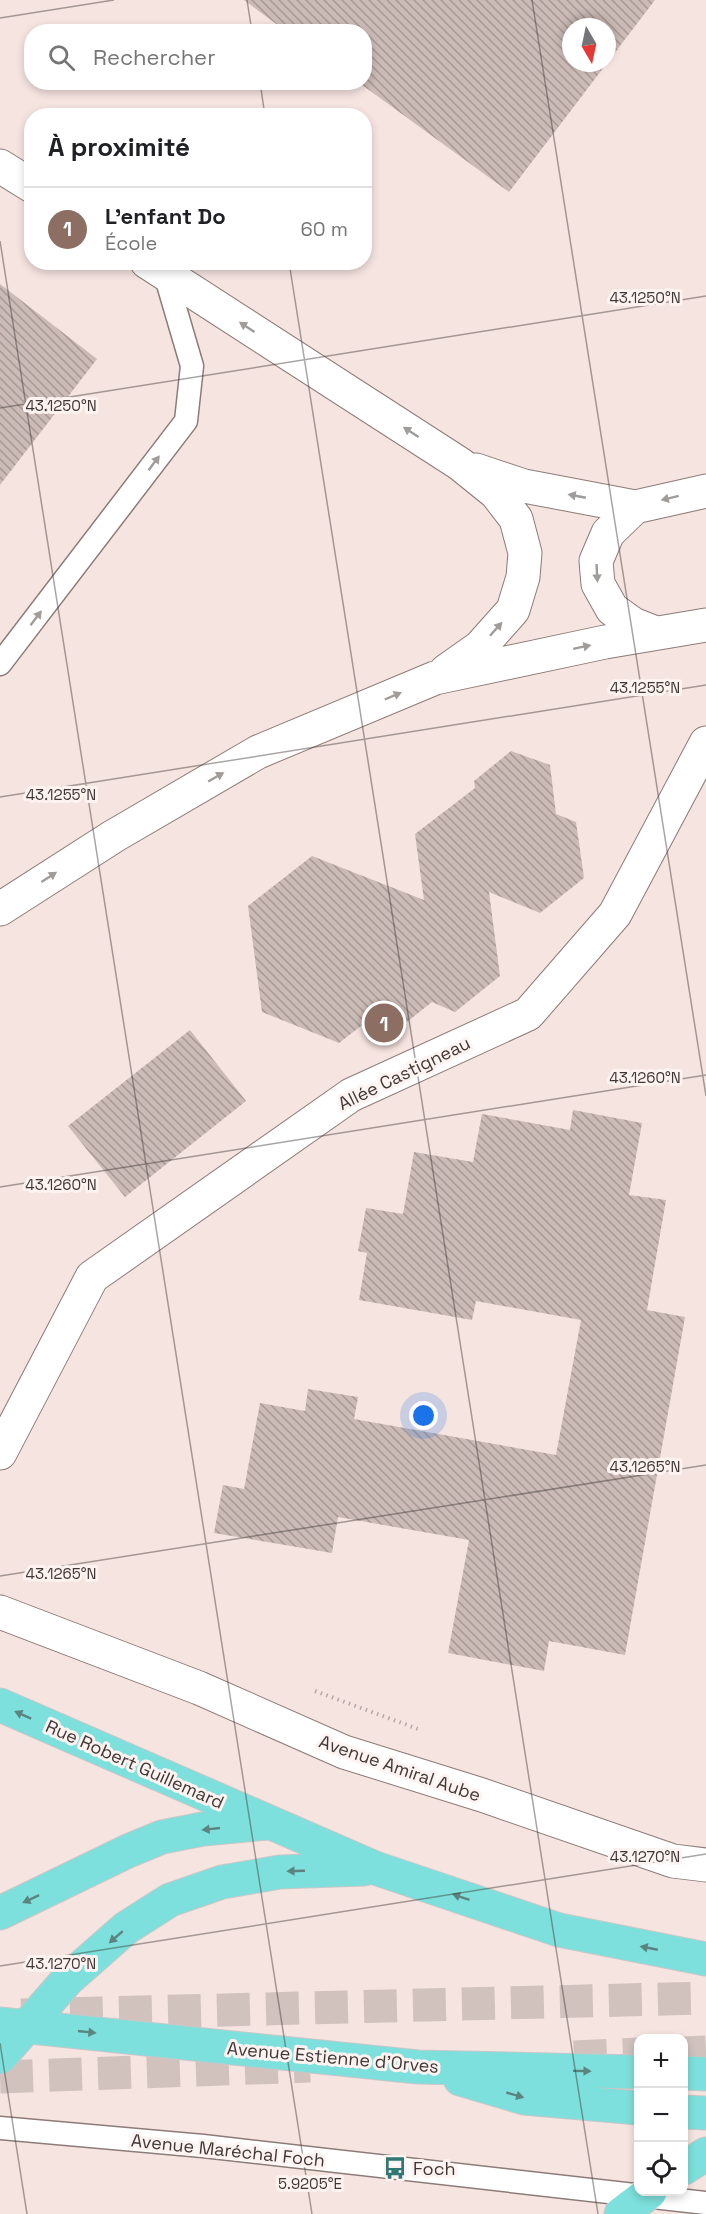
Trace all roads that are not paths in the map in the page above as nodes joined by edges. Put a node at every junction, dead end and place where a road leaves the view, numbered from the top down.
1 (0, 166) edge
2 (24, 181) edge
3 (157, 270) edge
4 (159, 270) edge
5 (460, 464) junction
6 (706, 491) edge
7 (635, 507) junction
8 (706, 625) edge
9 (656, 633) junction
10 (0, 664) edge
11 (435, 678) junction
12 (706, 743) edge
13 (0, 909) edge
14 (0, 1453) edge
15 (0, 1612) edge
16 (0, 1705) edge
17 (269, 1823) junction
18 (706, 1865) edge
19 (375, 1868) junction
20 (0, 1913) edge
21 (706, 1959) edge
22 (14, 2025) edge
23 (0, 2057) edge
24 (418, 2067) junction
25 (634, 2072) edge
26 (688, 2073) edge
27 (706, 2073) edge
28 (634, 2108) edge
29 (688, 2112) edge
30 (706, 2113) edge
31 (0, 2128) edge
32 (706, 2154) edge
33 (688, 2165) edge
34 (654, 2201) edge
35 (706, 2203) edge

1 - 2 street
10 -> 3 lane
5 -> 4 street
7 -> 5 street
11 -> 5 street
6 -> 7 street
7 -> 9 street
8 - 9 street
11 -> 9 street
13 -> 11 street
12 - 14 street, Allée Castigneau
15 - 18 street, Avenue Amiral Aube
17 -> 16 main road, Rue Robert Guillemard
17 - 19 main road
17 -> 20 main road
21 -> 19 main road
19 -> 22 main road
22 - 23 main road
22 -> 24 main road, Avenue Estienne d'Orves
24 -> 25 main road, Avenue Estienne d'Orves
24 -> 28 main road
26 - 27 main road
29 - 30 main road
31 - 34 lane, Avenue Maréchal Foch
32 - 33 main road
34 - 35 lane, Avenue Maréchal Foch

